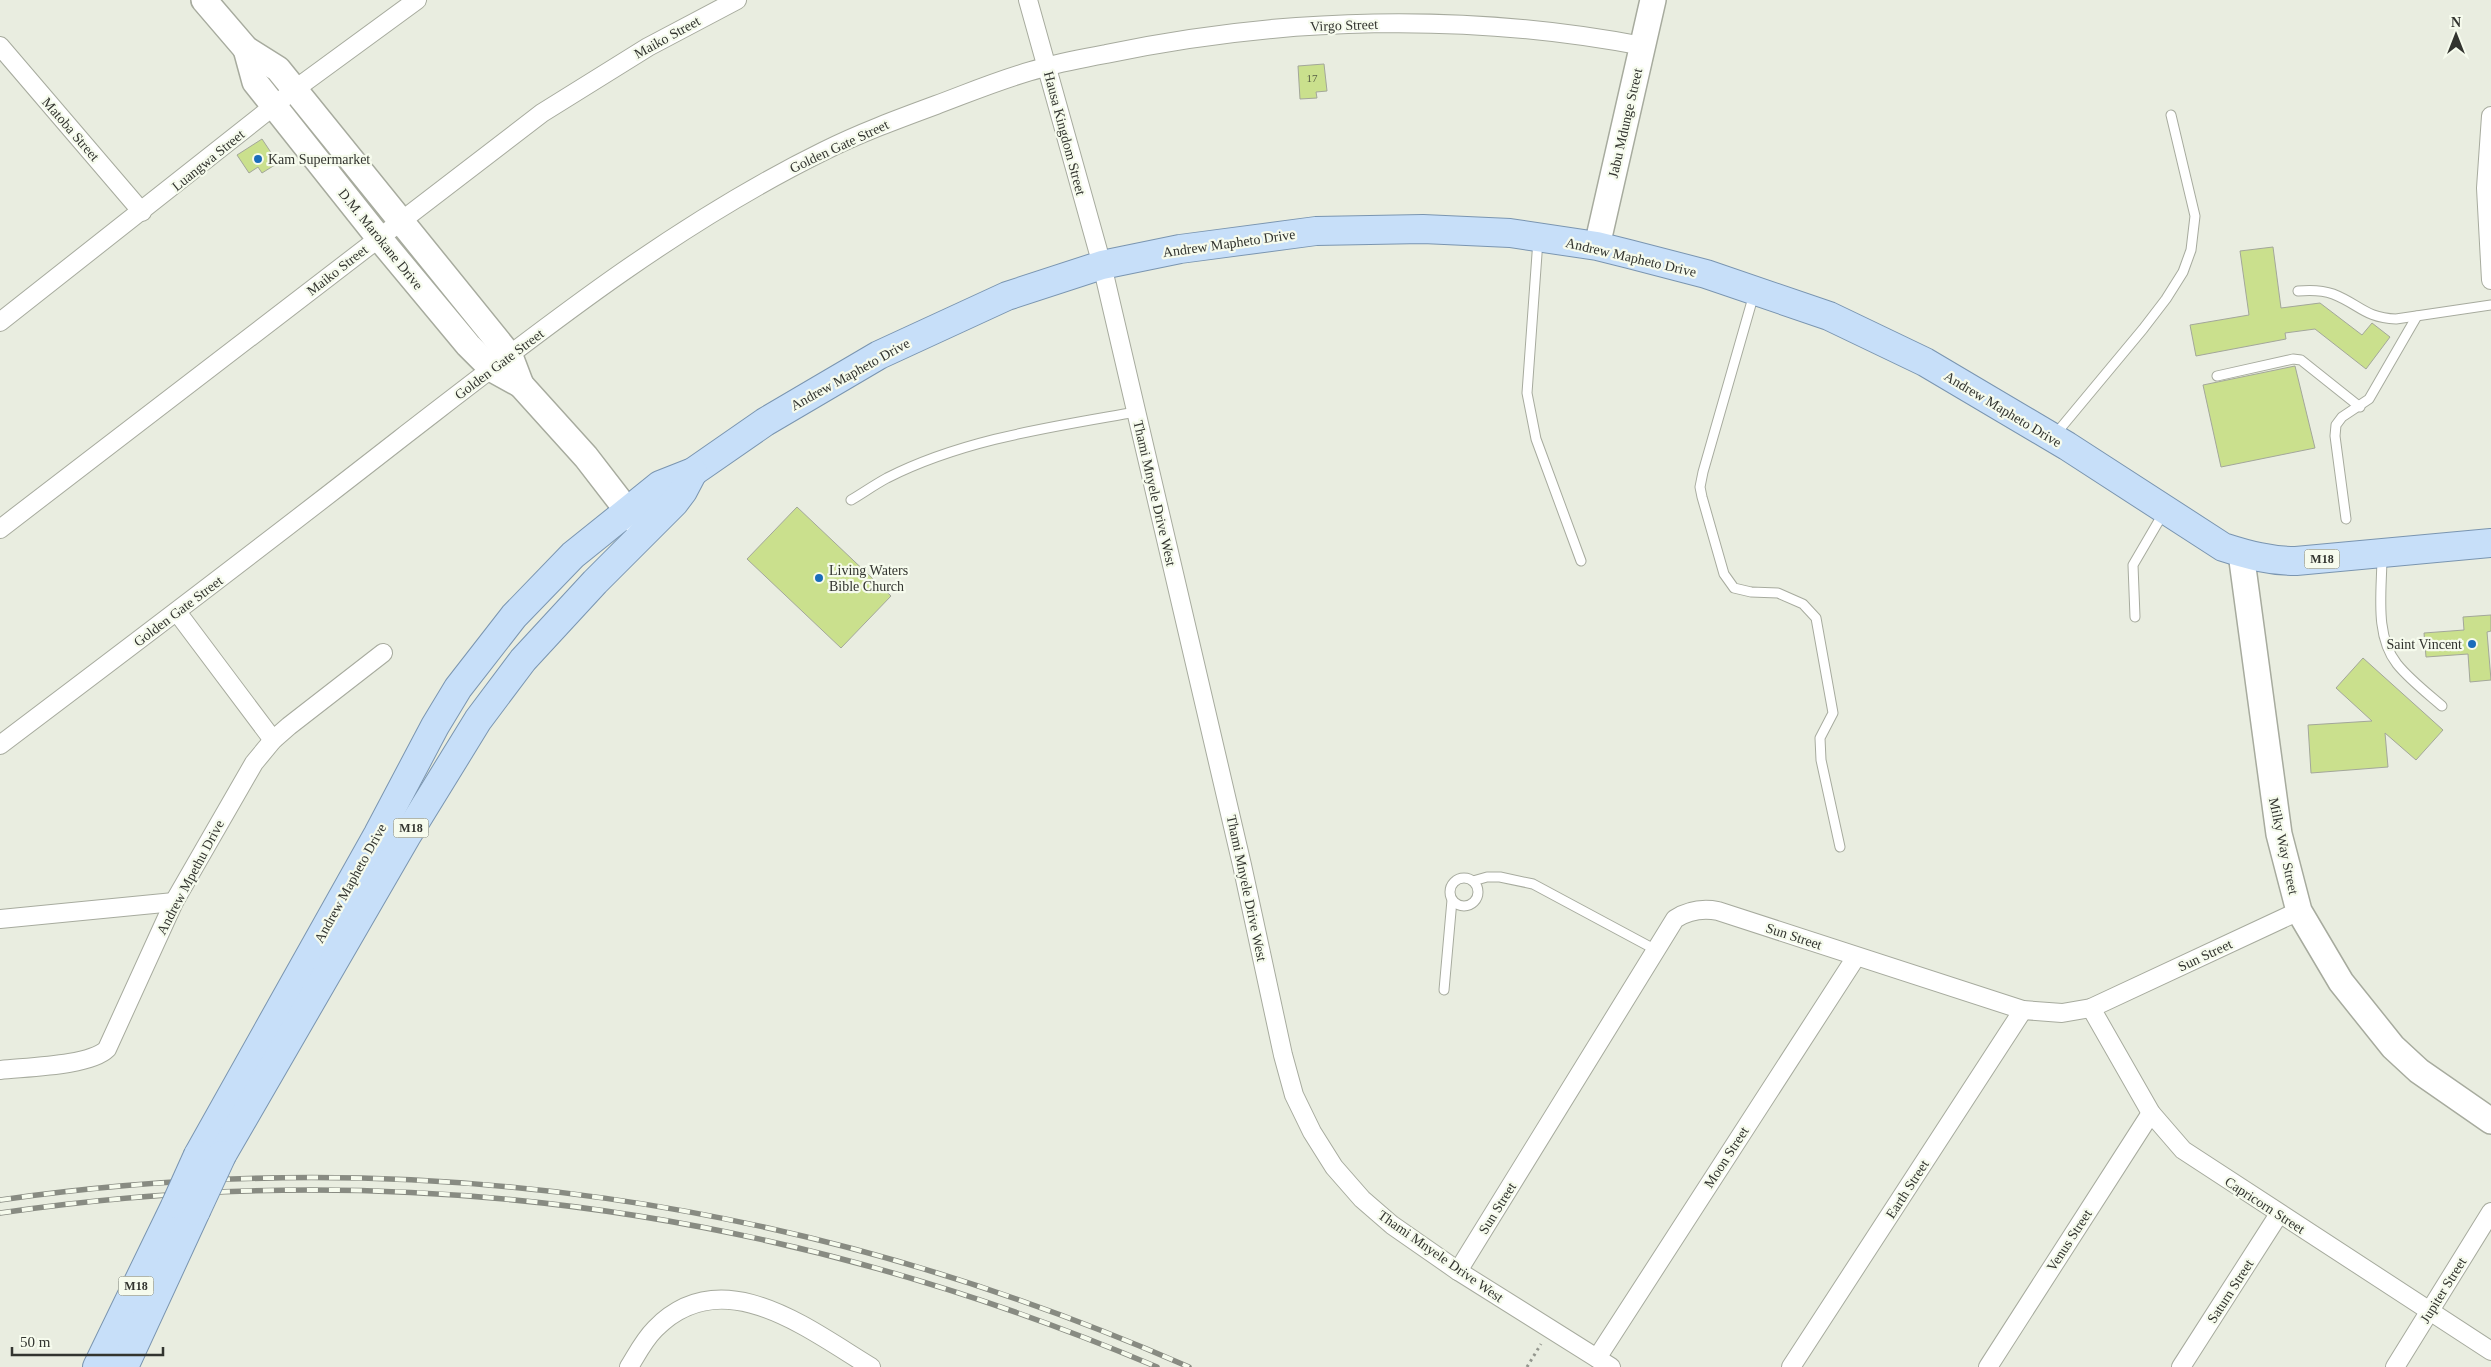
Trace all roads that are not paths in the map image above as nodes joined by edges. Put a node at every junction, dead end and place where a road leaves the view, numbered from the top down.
1 (204, 0) edge
2 (417, 0) edge
3 (737, 0) edge
4 (1028, 0) edge
5 (1653, 0) edge
6 (0, 46) edge
7 (1643, 46) junction
8 (246, 49) junction
9 (1047, 66) junction
10 (294, 90) junction
11 (274, 106) junction
12 (2171, 114) dead end
13 (2491, 116) edge
14 (142, 212) junction
15 (401, 220) junction
16 (1538, 237) junction
17 (379, 238) junction
18 (1597, 246) junction
19 (1102, 265) junction
20 (2491, 280) edge
21 (1755, 291) junction
22 (2298, 291) dead end
23 (2491, 305) edge
24 (2416, 316) junction
25 (1, 318) edge
26 (501, 363) junction
27 (2216, 376) dead end
28 (2360, 407) junction
29 (1136, 412) junction
30 (2052, 438) junction
31 (693, 472) junction
32 (851, 500) dead end
33 (627, 511) junction
34 (2165, 511) junction
35 (2346, 519) dead end
36 (0, 529) edge
37 (644, 531) junction
38 (2491, 543) edge
39 (2241, 553) junction
40 (2382, 553) junction
41 (1582, 561) dead end
42 (177, 612) junction
43 (2135, 617) dead end
44 (383, 653) dead end
45 (2442, 706) dead end
46 (273, 740) junction
47 (0, 745) edge
48 (1840, 847) dead end
49 (1473, 881) junction
50 (1452, 900) junction
51 (174, 902) junction
52 (2299, 911) junction
53 (0, 919) edge
54 (1656, 950) junction
55 (1856, 957) junction
56 (1444, 990) dead end
57 (2091, 1008) junction
58 (2023, 1010) junction
59 (0, 1070) edge
60 (2151, 1114) junction
61 (2491, 1120) edge
62 (210, 1155) junction
63 (186, 1208) junction
64 (2491, 1212) edge
65 (2279, 1214) junction
66 (1458, 1271) junction
67 (2430, 1312) junction
68 (2491, 1351) edge
69 (1604, 1362) edge
70 (97, 1367) edge
71 (124, 1367) edge
72 (629, 1367) edge
73 (871, 1367) edge
74 (1791, 1367) edge
75 (1988, 1367) edge
76 (2181, 1367) edge
77 (2394, 1367) edge

1 - 8 main road, D.M. Marokane Drive
2 - 10 street, Luangwa Street
3 - 15 street, Maiko Street
4 - 9 street, Hausa Kingdom Street
5 - 7 main road, Jabu Mdunge Street
6 - 14 street, Matoba Street
7 - 9 street, Virgo Street
7 - 18 main road, Jabu Mdunge Street
8 - 10 main road, D.M. Marokane Drive
8 - 11 main road, D.M. Marokane Drive
9 - 19 street, Hausa Kingdom Street
9 - 26 street, Golden Gate Street
10 - 11 street, Luangwa Street
10 - 15 main road, D.M. Marokane Drive
11 - 14 street, Luangwa Street
11 - 17 main road, D.M. Marokane Drive
12 - 30 lane
13 - 20 street
14 - 25 street, Luangwa Street
15 - 17 street, Maiko Street
15 - 26 main road, D.M. Marokane Drive
16 - 18 main road, Andrew Mapheto Drive
16 - 19 main road, Andrew Mapheto Drive
16 - 41 lane
17 - 26 main road, D.M. Marokane Drive
17 - 36 street, Maiko Street
18 - 21 main road, Andrew Mapheto Drive
19 - 29 street, Thami Mnyele Drive West
19 - 31 main road, Andrew Mapheto Drive
21 - 30 main road, Andrew Mapheto Drive
21 - 48 lane
22 - 24 lane
23 - 24 lane
24 - 28 lane
26 - 33 main road, D.M. Marokane Drive
26 - 42 street, Golden Gate Street
27 - 28 lane
28 - 35 lane
29 - 32 lane
29 - 66 street, Thami Mnyele Drive West
30 - 34 main road, Andrew Mapheto Drive
31 - 33 main road, Andrew Mapheto Drive
31 - 37 main road, Andrew Mapheto Drive
33 - 37 main road, D.M. Marokane Drive
33 - 62 main road, Andrew Mapheto Drive / M18
34 - 39 main road, Andrew Mapheto Drive / M18
34 - 43 lane
37 - 62 main road, Andrew Mapheto Drive / M18
38 - 40 main road, Andrew Mapheto Drive / M18
39 - 40 main road, Andrew Mapheto Drive / M18
39 - 52 main road, Milky Way Street
40 - 45 lane
42 - 46 street
42 - 47 street, Golden Gate Street
44 - 46 street, Andrew Mpethu Drive
46 - 51 street, Andrew Mpethu Drive
49 - 50 lane
49 - 50 lane
49 - 54 lane
50 - 56 lane
51 - 53 street
51 - 59 street, Andrew Mpethu Drive
52 - 57 street, Sun Street
52 - 61 main road, Milky Way Street
54 - 55 street, Sun Street
54 - 66 street, Sun Street
55 - 58 street, Sun Street
55 - 69 street, Moon Street
57 - 58 street, Sun Street
57 - 60 street, Capricorn Street
58 - 74 street, Earth Street
60 - 65 street, Capricorn Street
60 - 75 street, Venus Street
62 - 63 main road, Andrew Mapheto Drive, bridge
63 - 70 main road, Andrew Mapheto Drive / M18
63 - 71 main road, Andrew Mapheto Drive / M18
64 - 67 street, Jupiter Street
65 - 67 street, Capricorn Street
65 - 76 street, Saturn Street
66 - 69 street, Thami Mnyele Drive West
67 - 68 street, Capricorn Street
67 - 77 street, Jupiter Street
72 - 73 street

